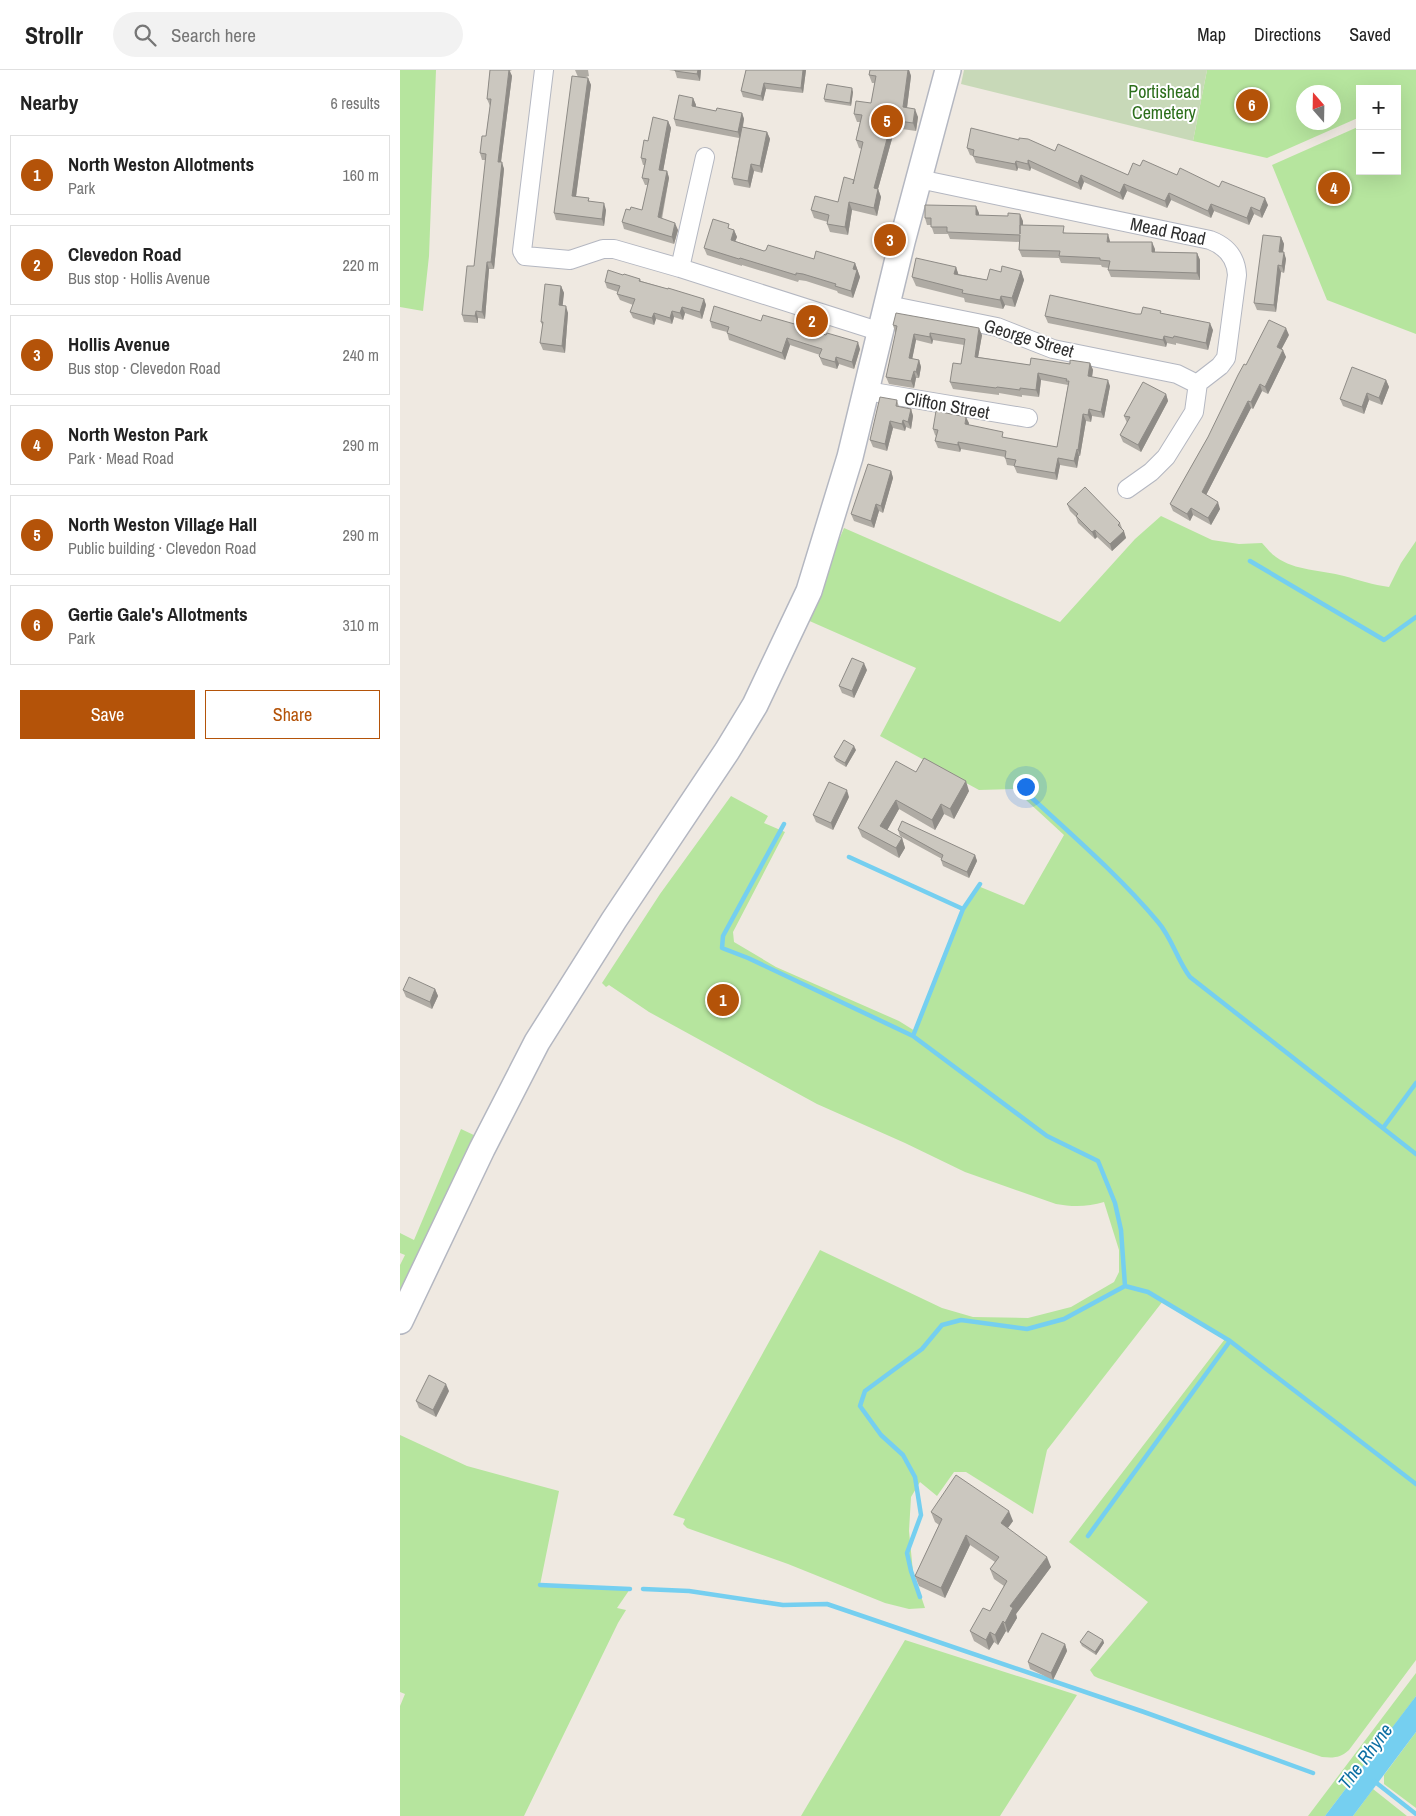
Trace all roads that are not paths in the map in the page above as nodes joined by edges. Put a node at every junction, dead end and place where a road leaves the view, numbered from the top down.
1 (544, 70) edge
2 (948, 70) edge
3 (704, 156) dead end
4 (918, 179) junction
5 (680, 268) junction
6 (888, 305) junction
7 (881, 332) junction
8 (1198, 384) junction
9 (867, 391) junction
10 (1031, 418) dead end
11 (1128, 492) dead end
12 (400, 1321) edge

1 - 5 street
2 - 4 main road
3 - 5 street
4 - 6 main road
4 - 8 street, Mead Road
5 - 7 street
6 - 7 main road
6 - 8 street, George Street
7 - 9 main road
8 - 11 street
9 - 10 street, Clifton Street
9 - 12 main road

